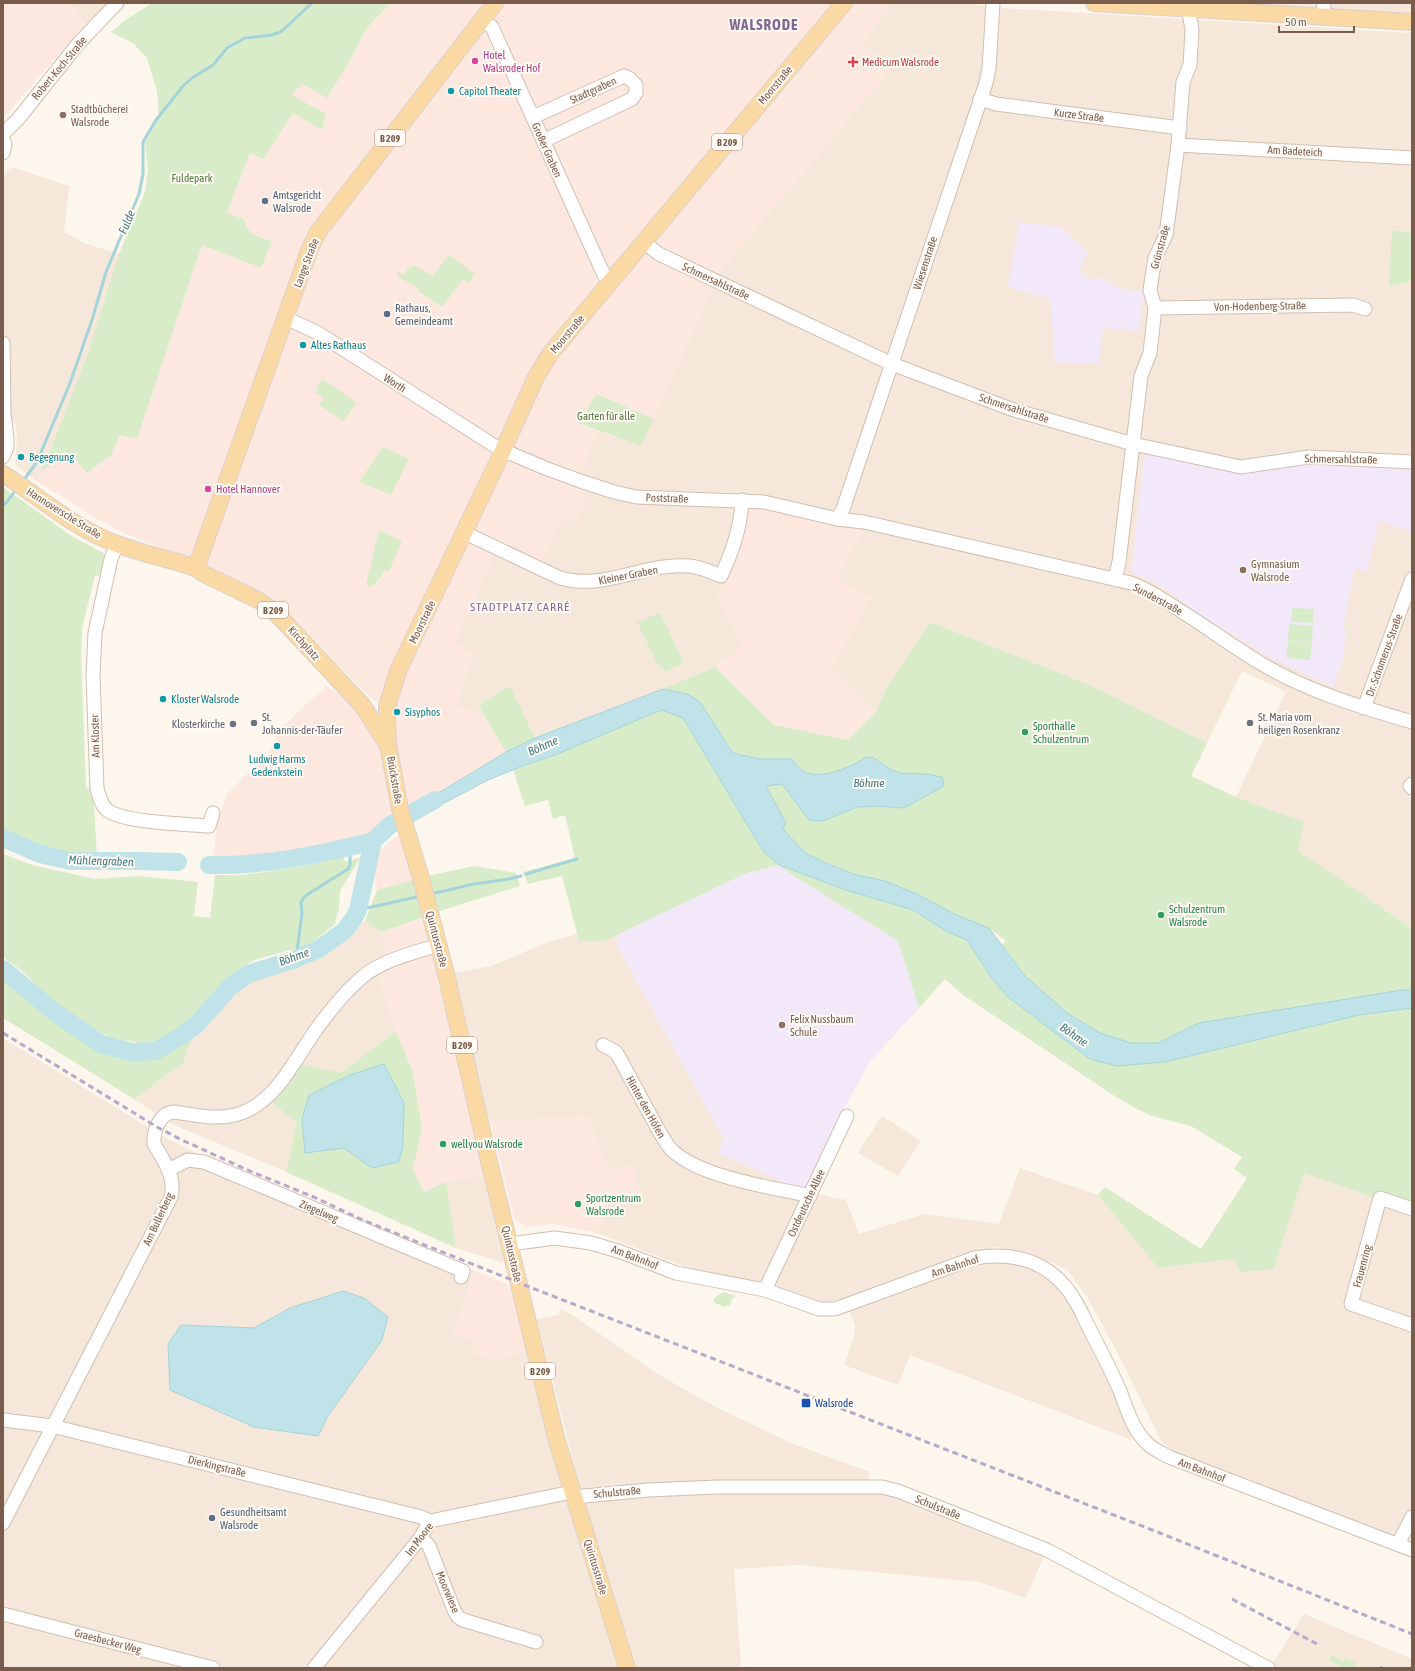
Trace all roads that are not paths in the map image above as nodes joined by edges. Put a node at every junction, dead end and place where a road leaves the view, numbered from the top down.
1 (117, 3) edge
2 (495, 3) edge
3 (844, 3) edge
4 (993, 3) edge
5 (1094, 3) edge
6 (1190, 6) edge
7 (1324, 10) edge
8 (482, 20) junction
9 (1412, 22) edge
10 (980, 99) junction
11 (533, 117) junction
12 (1180, 128) junction
13 (3, 134) edge
14 (3, 139) edge
15 (543, 141) junction
16 (1178, 145) junction
17 (3, 153) edge
18 (1412, 158) edge
19 (644, 242) junction
20 (611, 281) junction
21 (1154, 308) junction
22 (1365, 309) dead end
23 (286, 318) junction
24 (3, 343) edge
25 (892, 364) junction
26 (4, 424) edge
27 (1133, 444) junction
28 (504, 450) junction
29 (3, 457) edge
30 (1412, 462) edge
31 (14, 481) edge
32 (742, 500) junction
33 (837, 519) junction
34 (465, 533) junction
35 (117, 544) junction
36 (196, 568) junction
37 (1115, 579) junction
38 (1412, 579) edge
39 (1364, 708) junction
40 (367, 711) junction
41 (387, 715) junction
42 (1412, 722) edge
43 (388, 745) junction
44 (1412, 784) edge
45 (1412, 788) edge
46 (213, 813) dead end
47 (407, 833) joint
48 (439, 945) junction
49 (603, 1045) dead end
50 (846, 1116) dead end
51 (168, 1170) junction
52 (810, 1196) junction
53 (1412, 1209) edge
54 (510, 1244) junction
55 (461, 1277) dead end
56 (765, 1290) junction
57 (1412, 1325) edge
58 (3, 1420) edge
59 (52, 1426) junction
60 (573, 1494) junction
61 (1412, 1517) edge
62 (430, 1521) junction
63 (3, 1523) edge
64 (421, 1537) junction
65 (1398, 1544) junction
66 (1412, 1550) edge
67 (3, 1614) edge
68 (536, 1642) dead end
69 (213, 1668) edge
70 (314, 1668) edge
71 (627, 1668) edge
72 (1268, 1668) edge

1 - 13 street, Robert-Koch-Straße
2 - 8 main road, Lange Straße / B 209
3 - 19 main road, Moorstraße / B 209
4 - 10 street, Wiesenstraße
5 - 6 main road
6 - 7 main road
6 - 12 street, Grünstraße
7 - 9 main road
8 - 11 street, Großer Graben
8 - 23 main road, Lange Straße / B 209
10 - 12 street, Kurze Straße
10 - 25 street, Wiesenstraße
11 - 15 street, Großer Graben
11 - 15 street, Stadtgraben
12 - 16 street, Grünstraße
14 - 17 street
15 - 20 street, Großer Graben
16 - 18 street, Am Badeteich
16 - 21 street, Grünstraße
19 - 20 main road, Moorstraße / B 209
19 - 25 street, Schmersahlstraße
20 - 28 main road, Moorstraße / B 209
21 - 22 street, Von-Hodenberg-Straße
21 - 27 street, Grünstraße
23 - 28 street, Worth
23 - 36 main road, Lange Straße / B 209
24 - 26 street
25 - 27 street, Schmersahlstraße
25 - 33 street, Wiesenstraße
26 - 29 street
27 - 30 street, Schmersahlstraße
27 - 37 street, Grünstraße
28 - 32 street, Poststraße
28 - 34 main road, Moorstraße / B 209
31 - 35 main road, Hannoversche Straße
32 - 33 street, Poststraße
32 - 34 street, Kleiner Graben
33 - 37 street, Sunderstraße
34 - 41 main road, Moorstraße / B 209
35 - 36 main road, Hannoversche Straße
35 - 46 street, Am Kloster
36 - 40 main road, Kirchplatz / B 209
37 - 39 street, Sunderstraße
38 - 39 street, Dr.-Schomerus-Straße
39 - 42 street, Sunderstraße
40 - 41 main road
40 - 43 main road, Kirchplatz / B 209
41 - 43 main road, Brückstraße / B 209
43 - 47 main road, Brückstraße / B 209
44 - 45 street
47 - 48 main road, Quintusstraße / B 209
48 - 51 street, Am Bullerberg
48 - 54 main road, Quintusstraße / B 209
49 - 52 street, Hinter den Höfen
50 - 52 street, Ostdeutsche Allee
51 - 55 street, Ziegelweg
51 - 59 street, Am Bullerberg
52 - 56 street, Ostdeutsche Allee
53 - 57 street, Frauenring
54 - 56 street, Am Bahnhof
54 - 60 main road, Quintusstraße / B 209
56 - 65 street, Am Bahnhof
58 - 59 street, Dierkingstraße
59 - 62 street, Dierkingstraße
59 - 63 street, Am Bullerberg
60 - 62 street, Im Moore
60 - 71 main road, Quintusstraße / B 209
60 - 72 street, Schulstraße
61 - 65 street
62 - 64 street, Im Moore
64 - 68 street, Moorwiese
64 - 70 street, Im Moore
65 - 66 street, Am Bahnhof
67 - 69 street, Graesbecker Weg

